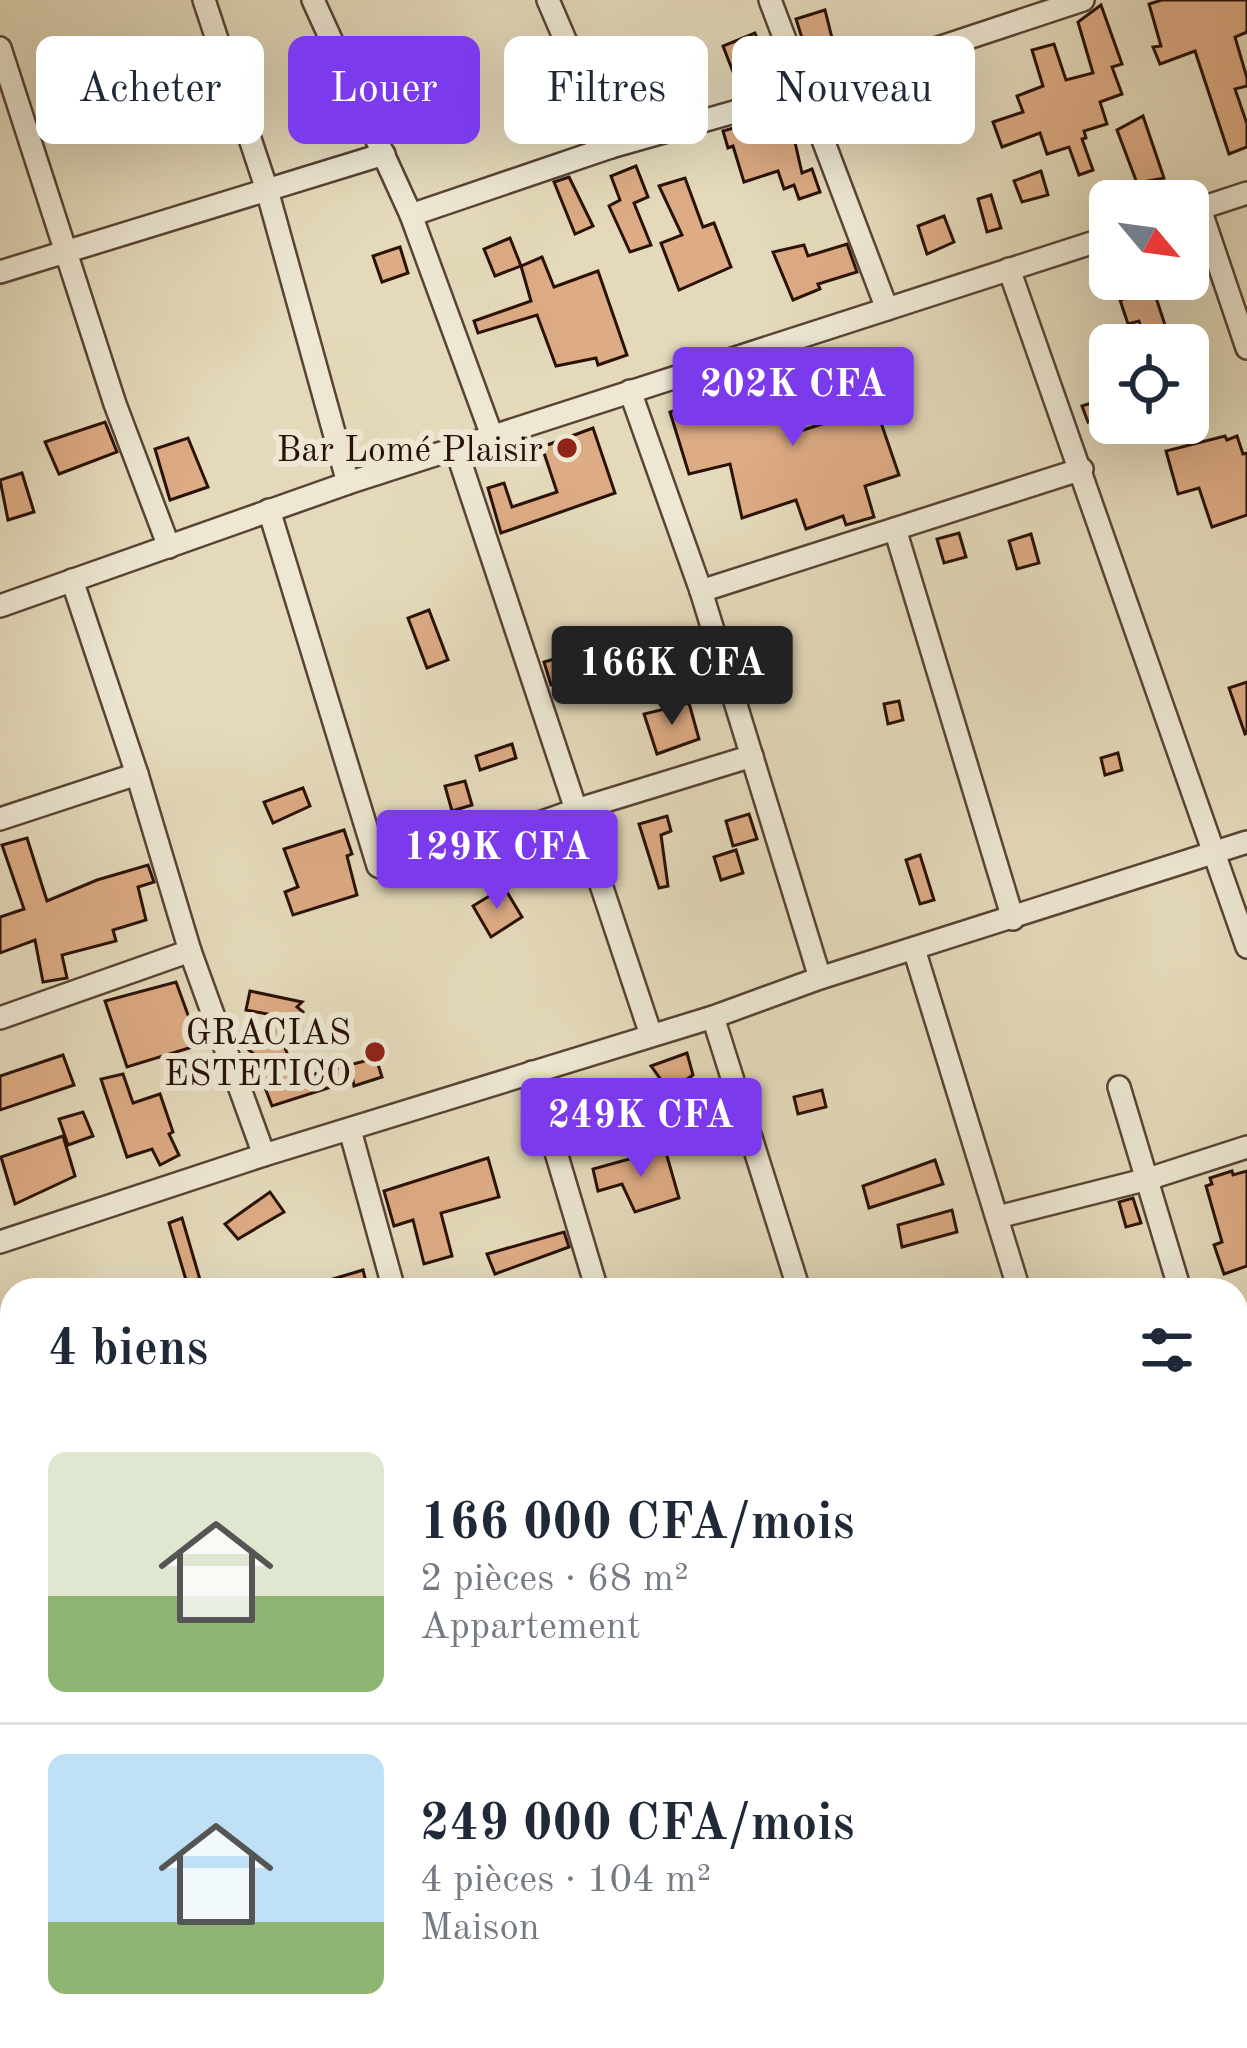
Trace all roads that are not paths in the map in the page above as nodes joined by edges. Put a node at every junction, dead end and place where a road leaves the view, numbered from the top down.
1 (204, 0) edge
2 (313, 0) edge
3 (548, 0) edge
4 (770, 0) edge
5 (1083, 0) edge
6 (785, 36) edge
7 (975, 36) edge
8 (0, 48) edge
9 (732, 113) edge
10 (827, 144) edge
11 (611, 147) junction
12 (384, 154) junction
13 (267, 190) junction
14 (1247, 194) edge
15 (1209, 206) edge
16 (410, 215) junction
17 (1089, 244) edge
18 (67, 250) junction
19 (1209, 250) edge
20 (1009, 269) junction
21 (0, 272) edge
22 (887, 309) junction
23 (1247, 348) edge
24 (630, 392) junction
25 (492, 436) junction
26 (456, 449) junction
27 (1082, 470) junction
28 (348, 483) junction
29 (269, 510) junction
30 (895, 529) junction
31 (169, 547) junction
32 (72, 580) junction
33 (700, 591) junction
34 (0, 606) edge
35 (752, 756) junction
36 (137, 774) junction
37 (576, 810) junction
38 (0, 819) edge
39 (1247, 842) edge
40 (1216, 853) junction
41 (1012, 920) junction
42 (1247, 946) edge
43 (914, 949) junction
44 (190, 951) junction
45 (820, 978) junction
46 (713, 1017) junction
47 (0, 1018) edge
48 (652, 1035) junction
49 (532, 1072) junction
50 (1119, 1087) dead end
51 (350, 1130) junction
52 (1247, 1147) edge
53 (264, 1155) junction
54 (1148, 1179) junction
55 (998, 1217) junction
56 (2, 1234) edge
57 (391, 1278) edge
58 (593, 1278) edge
59 (795, 1278) edge
60 (1016, 1278) edge
61 (1177, 1278) edge

1 - 13 street
2 - 12 street
3 - 11 street
4 - 6 street
5 - 7 street
8 - 18 street
9 - 11 street
10 - 22 street
11 - 16 street
12 - 13 street
12 - 16 street
13 - 18 street
13 - 28 street
14 - 15 street
16 - 25 street
17 - 20 street
18 - 21 street
18 - 31 street
19 - 23 street
20 - 22 street
20 - 27 street
22 - 24 street
24 - 25 street
24 - 33 street
25 - 26 street
26 - 28 street
26 - 37 street
27 - 30 street
27 - 40 street
28 - 29 street
29 - 31 street
29 - 37 street
30 - 33 street
30 - 41 street
31 - 32 street
32 - 34 street
32 - 36 street
33 - 35 street
35 - 37 street
35 - 45 street
36 - 38 street
36 - 44 street
37 - 48 street
39 - 40 street
40 - 41 street
40 - 42 street
41 - 43 street
43 - 45 street
43 - 55 street
44 - 47 street
44 - 53 street
45 - 46 street
46 - 48 street
46 - 59 street
48 - 49 street
49 - 51 street
49 - 58 street
50 - 54 street
51 - 53 street
51 - 57 street
52 - 54 street
53 - 56 street
54 - 55 street
54 - 61 street
55 - 60 street

